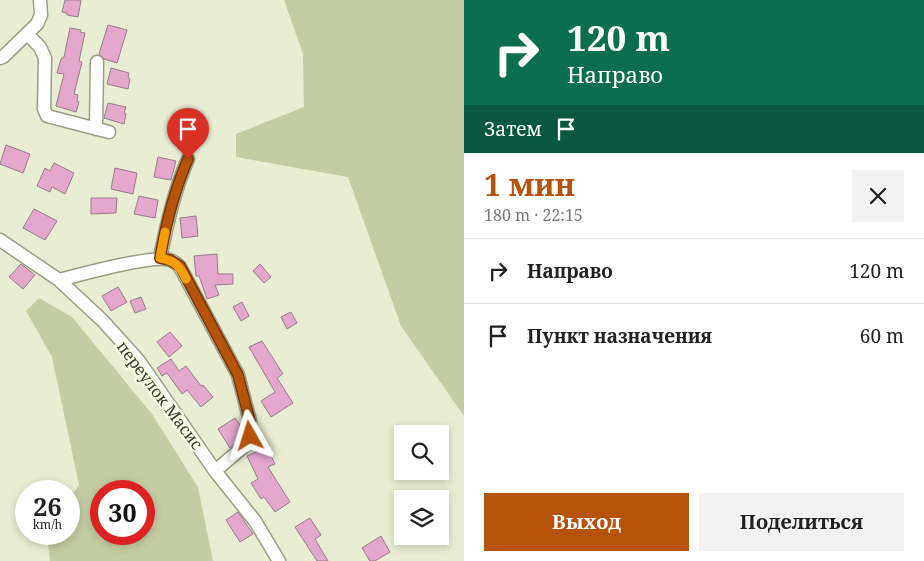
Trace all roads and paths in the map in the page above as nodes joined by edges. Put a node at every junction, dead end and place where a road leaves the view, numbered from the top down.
1 (40, 0) edge
2 (27, 34) junction
3 (0, 58) edge
4 (98, 62) dead end
5 (96, 129) junction
6 (110, 132) dead end
7 (188, 159) dead end
8 (0, 240) edge
9 (160, 258) junction
10 (59, 280) junction
11 (215, 471) junction
12 (280, 561) edge

1 - 2 street
2 - 3 street
2 - 5 street
4 - 5 street
5 - 6 street
7 - 9 street
8 - 10 street, переулок Масис
9 - 10 street
9 - 11 street
10 - 11 street, переулок Масис
11 - 12 street, переулок Масис

